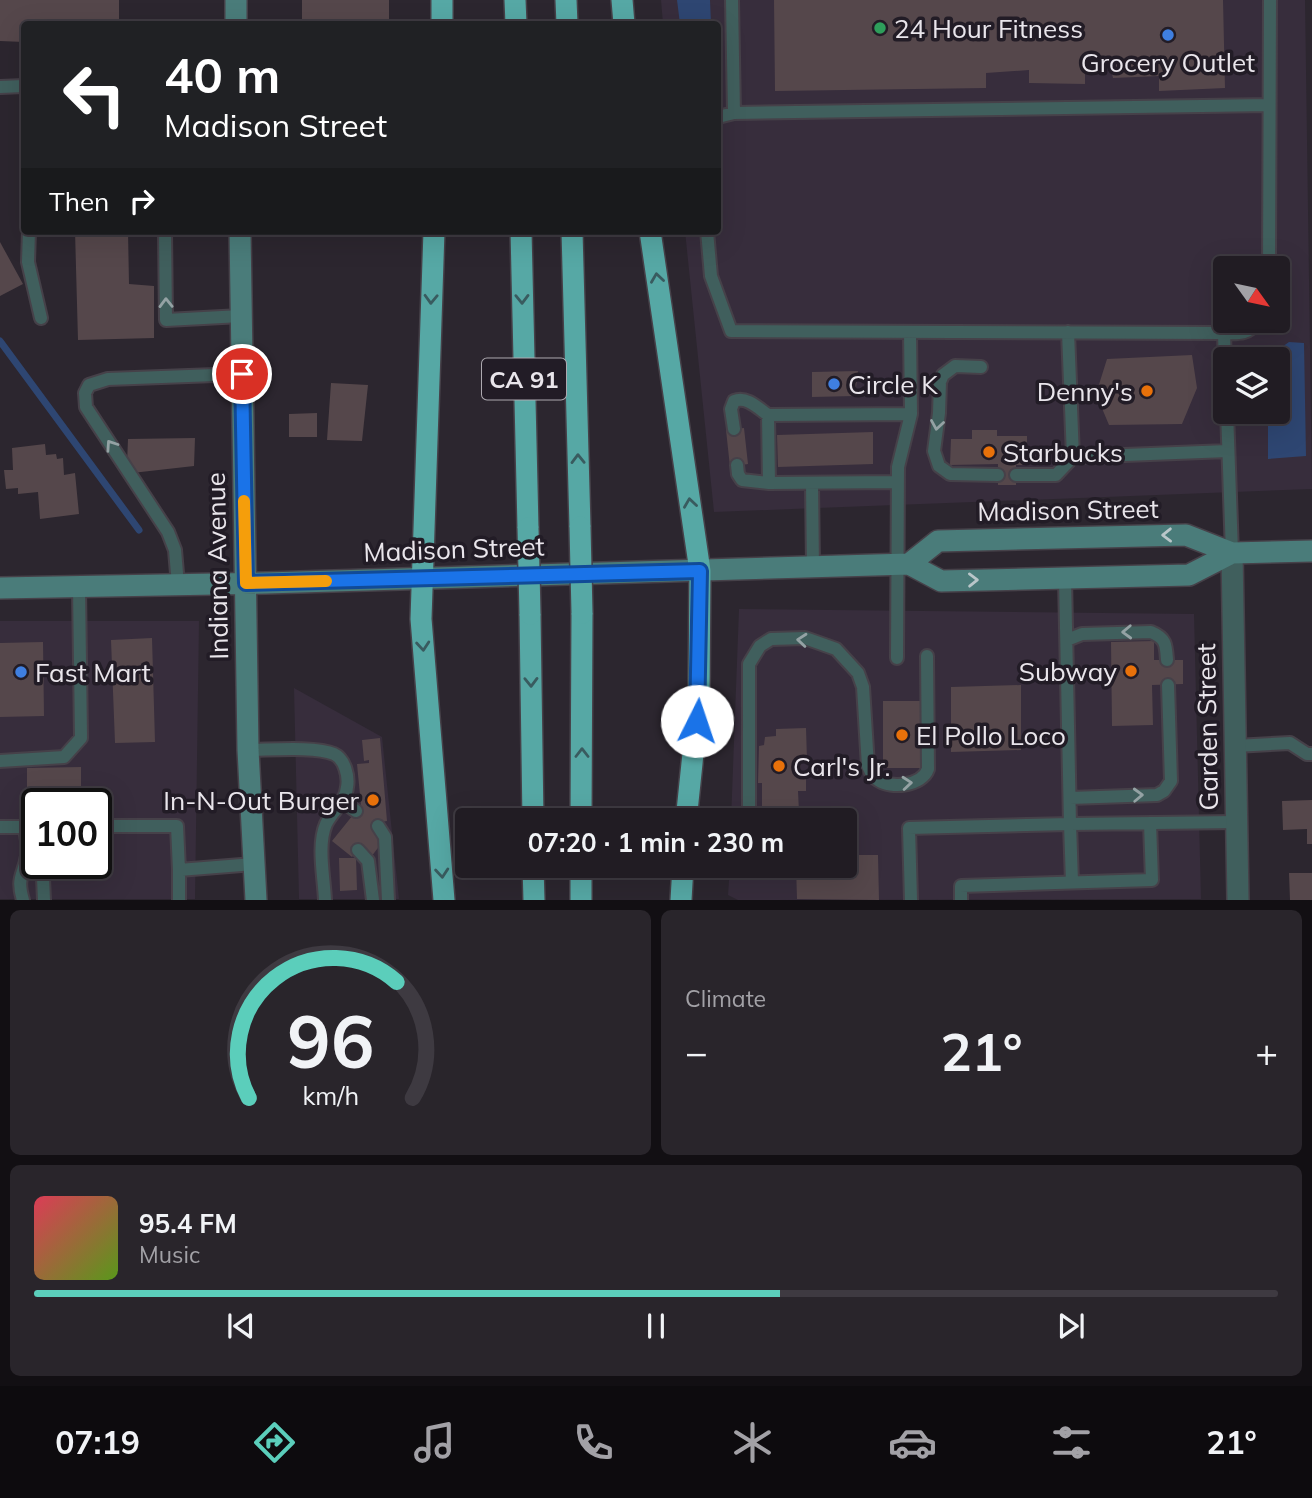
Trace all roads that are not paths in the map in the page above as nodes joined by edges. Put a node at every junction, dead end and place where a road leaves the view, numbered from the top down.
1 (236, 0) edge
2 (442, 0) edge
3 (515, 0) edge
4 (566, 0) edge
5 (622, 0) edge
6 (732, 0) edge
7 (1270, 0) edge
8 (236, 21) edge
9 (442, 21) edge
10 (516, 21) edge
11 (567, 21) edge
12 (624, 21) edge
13 (21, 86) edge
14 (0, 87) edge
15 (1269, 105) junction
16 (734, 113) junction
17 (721, 116) edge
18 (29, 235) edge
19 (165, 235) edge
20 (240, 235) edge
21 (433, 235) edge
22 (521, 235) edge
23 (572, 235) edge
24 (651, 235) edge
25 (707, 235) edge
26 (1269, 256) edge
27 (241, 316) junction
28 (41, 318) dead end
29 (910, 332) junction
30 (1068, 332) junction
31 (1213, 333) edge
32 (1224, 333) joint
33 (1243, 333) edge
34 (1224, 347) edge
35 (981, 367) dead end
36 (242, 374) junction
37 (911, 414) junction
38 (768, 415) junction
39 (1227, 424) edge
40 (733, 429) dead end
41 (1228, 451) junction
42 (1073, 457) junction
43 (737, 466) dead end
44 (998, 475) dead end
45 (1016, 475) dead end
46 (897, 482) junction
47 (769, 483) junction
48 (812, 483) junction
49 (1312, 551) edge
50 (1232, 553) junction
51 (903, 564) junction
52 (813, 567) junction
53 (700, 571) junction
54 (421, 578) junction
55 (1065, 578) junction
56 (246, 583) junction
57 (178, 585) junction
58 (79, 587) junction
59 (0, 588) edge
60 (1067, 639) junction
61 (927, 656) dead end
62 (897, 658) dead end
63 (1167, 660) dead end
64 (1168, 685) dead end
65 (1235, 746) junction
66 (248, 750) junction
67 (1312, 754) edge
68 (0, 761) edge
69 (1070, 798) junction
70 (342, 802) junction
71 (533, 808) edge
72 (581, 808) edge
73 (688, 808) edge
74 (749, 808) edge
75 (356, 811) dead end
76 (1237, 822) junction
77 (1150, 823) junction
78 (326, 824) junction
79 (1070, 824) junction
80 (112, 826) edge
81 (378, 826) dead end
82 (0, 827) edge
83 (21, 827) edge
84 (339, 833) dead end
85 (358, 850) dead end
86 (254, 864) junction
87 (21, 870) edge
88 (178, 870) junction
89 (533, 878) edge
90 (581, 878) edge
91 (682, 878) edge
92 (43, 879) edge
93 (1072, 882) junction
94 (23, 900) edge
95 (44, 900) edge
96 (179, 900) edge
97 (256, 900) edge
98 (325, 900) edge
99 (373, 900) edge
100 (388, 900) edge
101 (444, 900) edge
102 (534, 900) edge
103 (581, 900) edge
104 (681, 900) edge
105 (911, 900) edge
106 (961, 900) edge
107 (1238, 900) edge

1 - 8 main road
2 - 9 highway
3 - 10 highway
4 - 11 highway
5 - 12 highway
6 - 16 lane
7 - 15 lane
13 - 14 lane
15 - 16 lane
15 - 26 lane
16 - 17 lane
18 - 28 lane
27 -> 19 lane
20 - 27 main road, Indiana Avenue
21 -> 54 highway
22 -> 71 highway, CA 91, bridge
72 -> 23 highway, CA 91, bridge
53 -> 24 highway
25 - 29 lane
27 - 36 main road, Indiana Avenue
29 - 30 lane
29 - 37 lane
30 - 31 lane
30 - 42 lane
32 - 33 lane
32 - 34 lane
35 -> 44 lane
36 - 56 main road, Indiana Avenue
57 -> 36 lane
37 - 38 lane
37 - 46 lane
38 - 40 lane
38 - 47 lane
39 - 41 lane
41 - 42 lane
41 - 50 lane
42 - 45 lane
43 - 47 lane
46 - 48 lane
46 - 51 lane
47 - 48 lane
48 - 52 lane
49 - 50 main road, Madison Street
50 -> 51 main road, Madison Street
50 - 55 main road, Madison Street
50 - 65 street, Garden Street
51 - 52 main road, Madison Street
51 -> 55 main road, Madison Street
51 - 62 lane
52 - 53 main road, Madison Street
53 - 54 main road, Madison Street
53 - 73 highway
54 - 56 main road, Madison Street
54 -> 101 highway
55 - 60 lane
56 - 57 main road, Madison Street
56 - 66 main road, Indiana Avenue
57 - 58 main road, Madison Street
58 - 59 main road, Madison Street
58 - 68 lane
63 -> 60 lane
60 - 69 lane
61 - 74 lane
69 -> 64 lane
65 - 67 lane
65 - 76 street, Garden Street
66 - 70 lane
66 - 86 main road, Indiana Avenue
69 - 79 lane
70 - 75 lane
70 - 78 lane
76 - 77 lane
76 - 107 street, Garden Street
77 - 79 lane
77 - 93 lane
78 - 84 lane
78 - 98 lane
79 - 93 lane
79 - 105 lane
80 - 88 lane
81 - 100 lane
82 - 83 lane
85 - 99 lane
86 - 88 lane
86 - 97 main road, Indiana Avenue
87 - 94 lane
88 - 96 lane
89 - 102 highway
90 - 103 highway
91 - 104 highway
92 - 95 lane
93 - 106 lane

